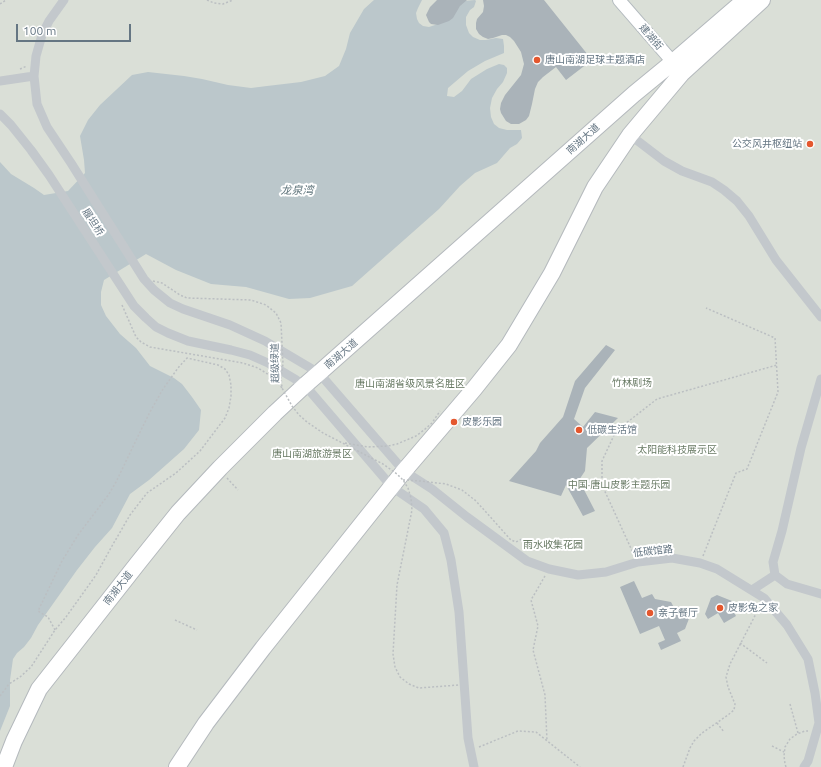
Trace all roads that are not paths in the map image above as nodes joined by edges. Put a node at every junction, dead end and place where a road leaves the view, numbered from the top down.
1 (64, 0) edge
2 (619, 0) edge
3 (745, 0) edge
4 (762, 0) edge
5 (678, 68) junction
6 (34, 76) junction
7 (0, 81) edge
8 (0, 114) edge
9 (630, 135) junction
10 (821, 317) edge
11 (319, 373) junction
12 (821, 379) edge
13 (304, 386) junction
14 (400, 479) junction
15 (775, 575) junction
16 (752, 590) junction
17 (821, 594) edge
18 (4, 767) edge
19 (177, 767) edge
20 (474, 767) edge
21 (804, 767) edge

1 - 6 street, 履坦桥
2 - 5 street, 建湖街
3 - 5 highway, 南湖大道
4 - 5 highway, 南湖大道
5 - 9 highway, 南湖大道
5 - 11 highway, 南湖大道
6 - 7 street
6 - 11 street, 履坦桥
8 - 13 street, 履坦桥
9 - 10 street
9 - 14 highway, 南湖大道
11 - 13 highway, 南湖大道
11 - 14 street, 履坦桥
12 - 15 street
13 - 14 street, 履坦桥
13 - 18 highway, 南湖大道
14 - 16 street, 低碳馆路
14 - 19 highway, 南湖大道
14 - 20 street
15 - 16 street
15 - 17 street
16 - 21 street, 低碳馆路

